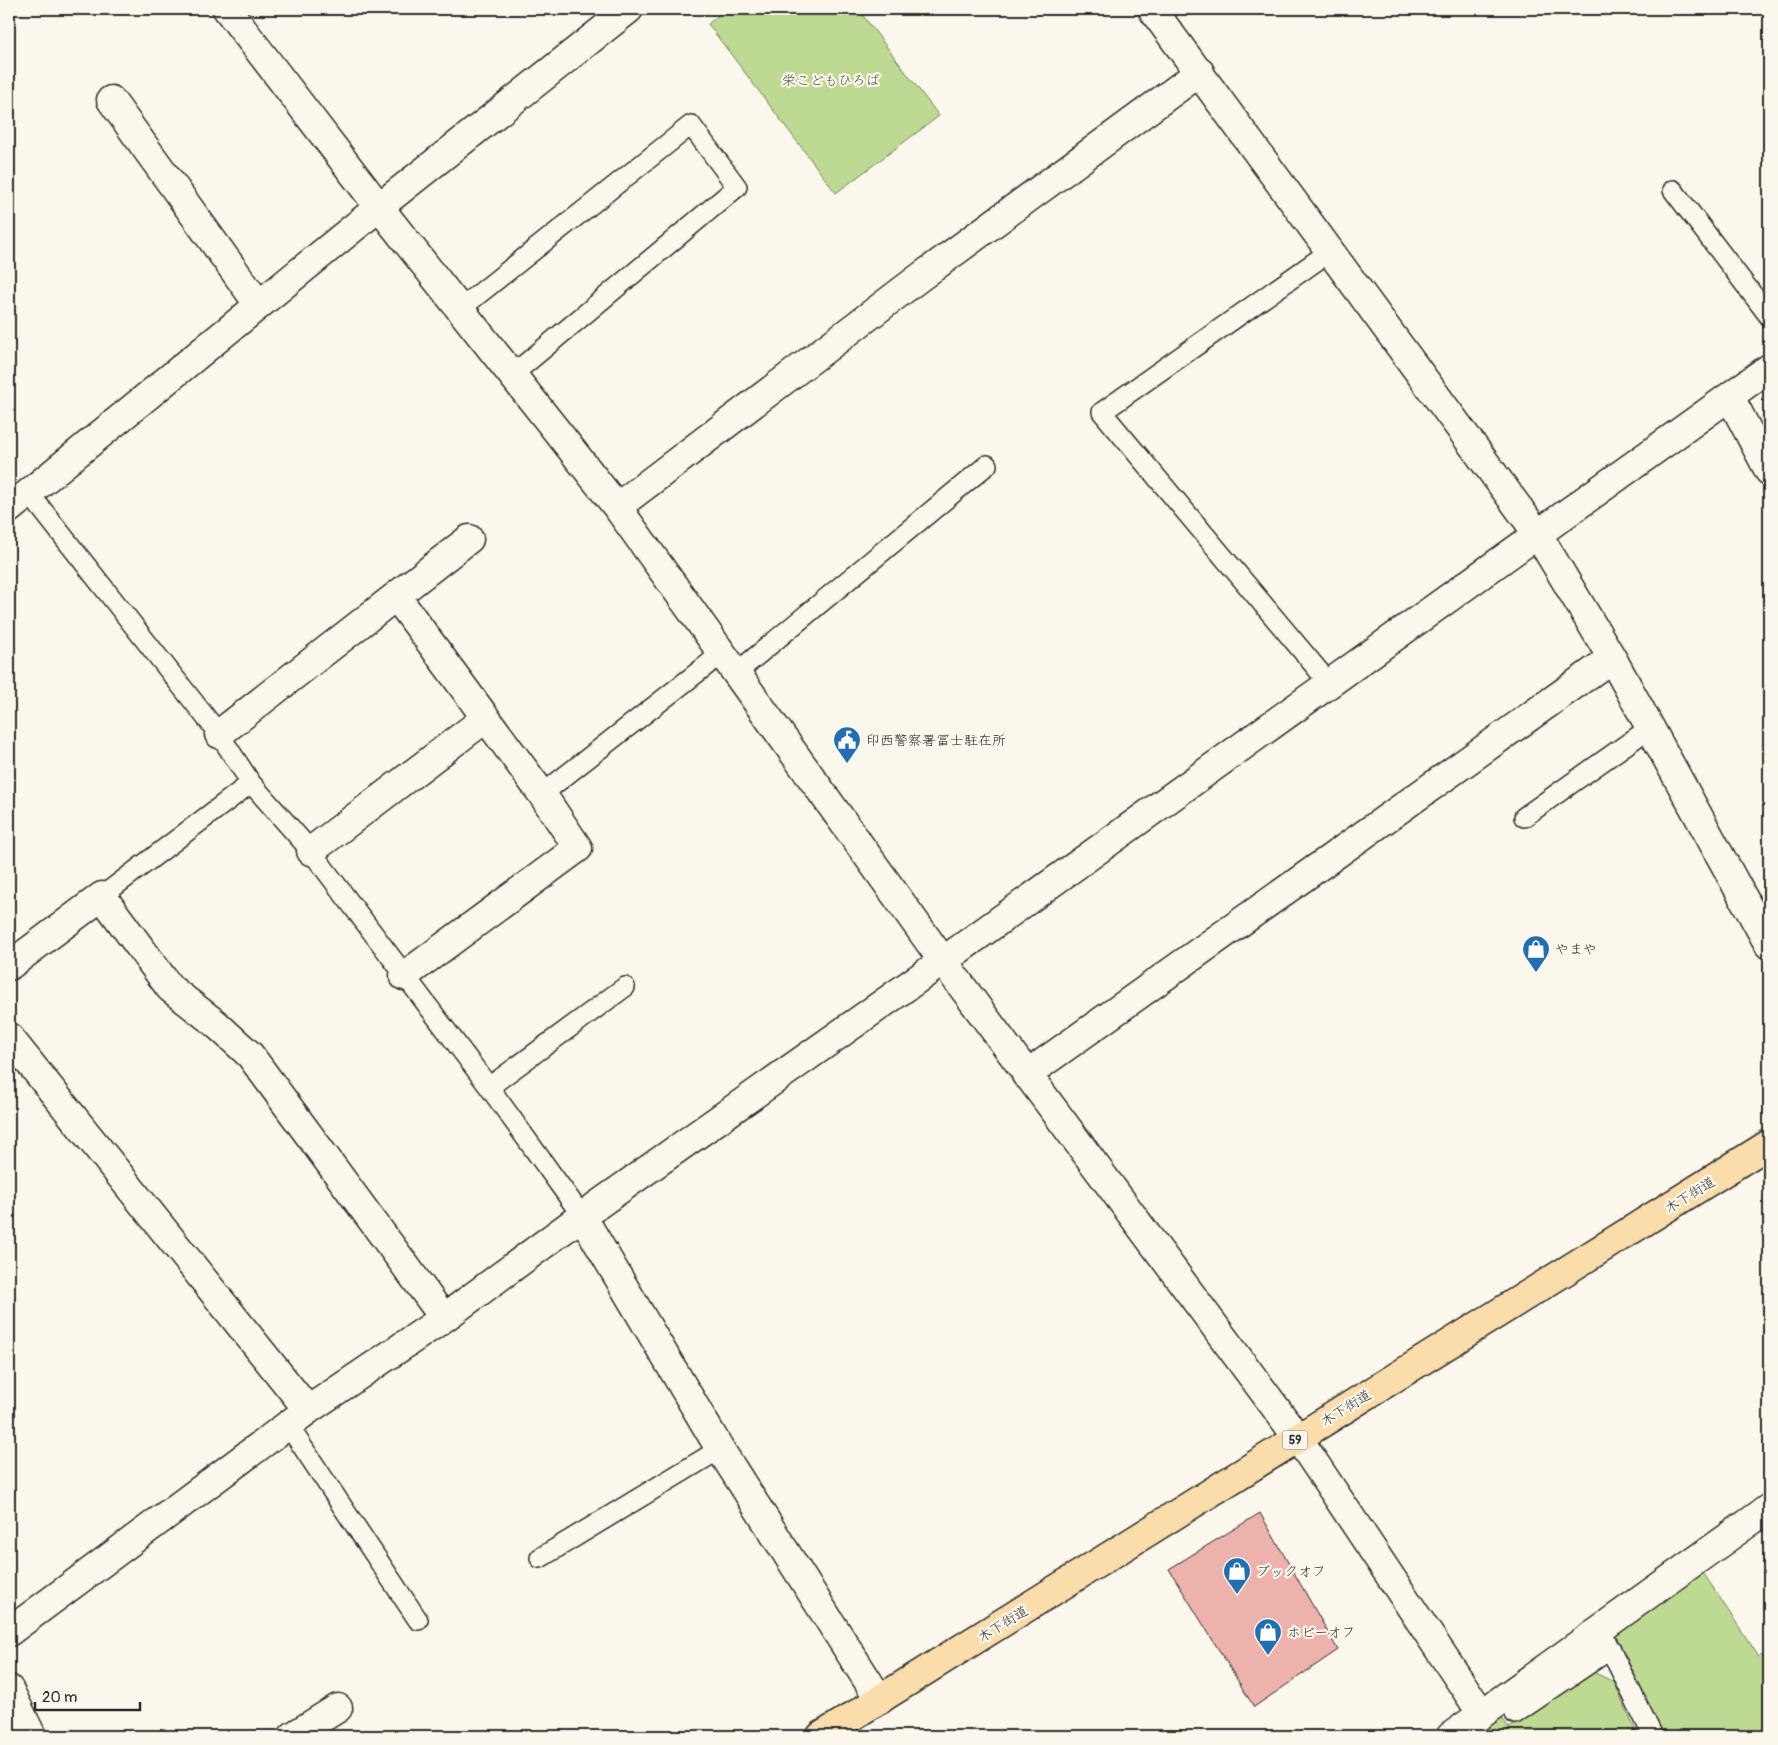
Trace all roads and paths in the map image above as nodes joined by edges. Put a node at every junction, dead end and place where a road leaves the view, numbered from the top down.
1 (227, 9) edge
2 (629, 9) edge
3 (1152, 9) edge
4 (1200, 72) junction
5 (111, 100) dead end
6 (1673, 190) dead end
7 (379, 207) junction
8 (1329, 252) junction
9 (259, 305) junction
10 (460, 309) junction
11 (1769, 316) edge
12 (1769, 368) edge
13 (512, 375) junction
14 (1730, 397) junction
15 (987, 465) dead end
16 (1769, 472) edge
17 (19, 501) edge
18 (617, 507) junction
19 (1537, 533) junction
20 (469, 539) dead end
21 (396, 596) junction
22 (1612, 658) junction
23 (728, 663) junction
24 (1329, 683) junction
25 (486, 718) junction
26 (1651, 727) junction
27 (218, 734) junction
28 (251, 783) junction
29 (542, 794) junction
30 (1524, 817) dead end
31 (311, 851) junction
32 (102, 896) junction
33 (1769, 945) edge
34 (942, 961) junction
35 (9, 966) edge
36 (404, 976) junction
37 (625, 988) dead end
38 (9, 1036) edge
39 (1026, 1075) junction
40 (489, 1087) junction
41 (1769, 1144) edge
42 (582, 1216) junction
43 (444, 1318) junction
44 (298, 1418) junction
45 (1298, 1438) junction
46 (720, 1449) junction
47 (1769, 1508) edge
48 (540, 1558) dead end
49 (418, 1620) dead end
50 (9, 1632) edge
51 (1605, 1639) junction
52 (9, 1690) edge
53 (880, 1700) junction
54 (338, 1708) dead end
55 (1482, 1714) junction
56 (1515, 1714) dead end
57 (32, 1736) edge
58 (293, 1736) edge
59 (821, 1736) edge
60 (1451, 1736) edge
61 (1653, 1736) edge

1 - 7 street
2 - 7 street
3 - 4 street
4 - 8 street
4 - 18 street
5 - 9 street
6 - 11 lane
7 - 9 street
7 - 10 street
8 - 19 street
8 - 24 lane
9 - 17 street
10 - 13 street
10 - 13 lane
12 - 14 street
13 - 18 street
14 - 16 street
14 - 19 street
15 - 23 lane
17 - 27 lane
18 - 23 street
19 - 22 street
19 - 24 street
20 - 21 street
21 - 25 street
21 - 27 street
22 - 26 street
22 - 39 street
23 - 29 lane
23 - 34 street
24 - 34 street
25 - 29 street
25 - 31 street
26 - 30 lane
26 - 33 street
27 - 28 lane
28 - 31 lane
28 - 32 lane
29 - 36 street
31 - 36 lane
32 - 35 street
32 - 43 street
34 - 39 street
34 - 42 street
36 - 40 lane
37 - 40 lane
38 - 44 street
39 - 45 street
40 - 42 lane
41 - 45 main road, 木下街道 / 59
42 - 43 street
42 - 46 street
43 - 44 street
44 - 49 lane
44 - 50 street
45 - 53 main road, 木下街道 / 59
45 - 55 street
46 - 48 lane
46 - 53 street
47 - 51 street
51 - 55 street
51 - 56 lane
51 - 61 lane
52 - 57 street
53 - 59 main road, 木下街道 / 59
54 - 58 street
55 - 60 street

